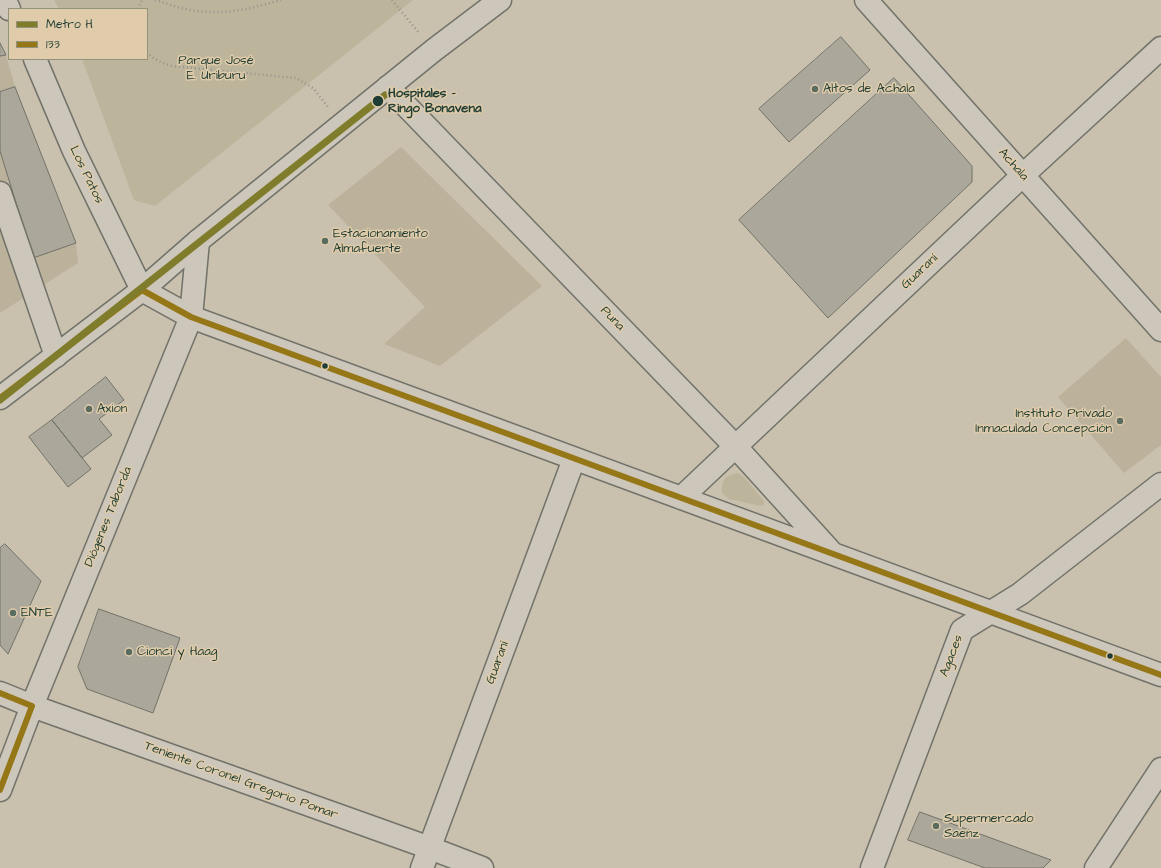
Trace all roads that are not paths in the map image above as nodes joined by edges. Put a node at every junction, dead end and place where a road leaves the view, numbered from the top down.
1 (500, 0) edge
2 (866, 0) edge
3 (1161, 48) edge
4 (35, 60) edge
5 (388, 87) junction
6 (1022, 176) junction
7 (0, 193) edge
8 (198, 241) junction
9 (142, 290) junction
10 (191, 317) junction
11 (1161, 330) edge
12 (56, 356) junction
13 (0, 398) edge
14 (735, 446) junction
15 (574, 459) junction
16 (1161, 484) edge
17 (680, 498) junction
18 (833, 554) junction
19 (991, 612) junction
20 (1161, 675) edge
21 (0, 693) edge
22 (32, 706) junction
23 (1161, 769) edge
24 (0, 790) edge
25 (430, 848) junction
26 (422, 868) edge
27 (482, 868) edge
28 (872, 868) edge
29 (1096, 868) edge

1 - 5 street
2 - 6 street, Achala
3 - 6 street, Guaraní
4 - 9 street, Los Patos
5 - 8 street
5 - 14 street, Puna
6 - 11 street, Achala
6 - 14 street, Guaraní
7 - 12 street
8 - 9 street
8 - 10 street, Diógenes Taborda
9 - 10 street
9 - 12 street
10 - 15 street
10 - 22 street, Diógenes Taborda
12 - 13 street
14 - 17 street, Guaraní
14 - 18 street, Puna
15 - 17 street
15 - 25 street, Guaraní
16 - 19 street, Agaces
17 - 18 street
18 - 19 street
19 - 20 street
19 - 28 street, Agaces
21 - 22 street, Teniente Coronel Gregorio Pomar
22 - 24 street, Diógenes Taborda
22 - 25 street, Teniente Coronel Gregorio Pomar
23 - 29 street
25 - 26 street, Guaraní
25 - 27 street, Teniente Coronel Gregorio Pomar

